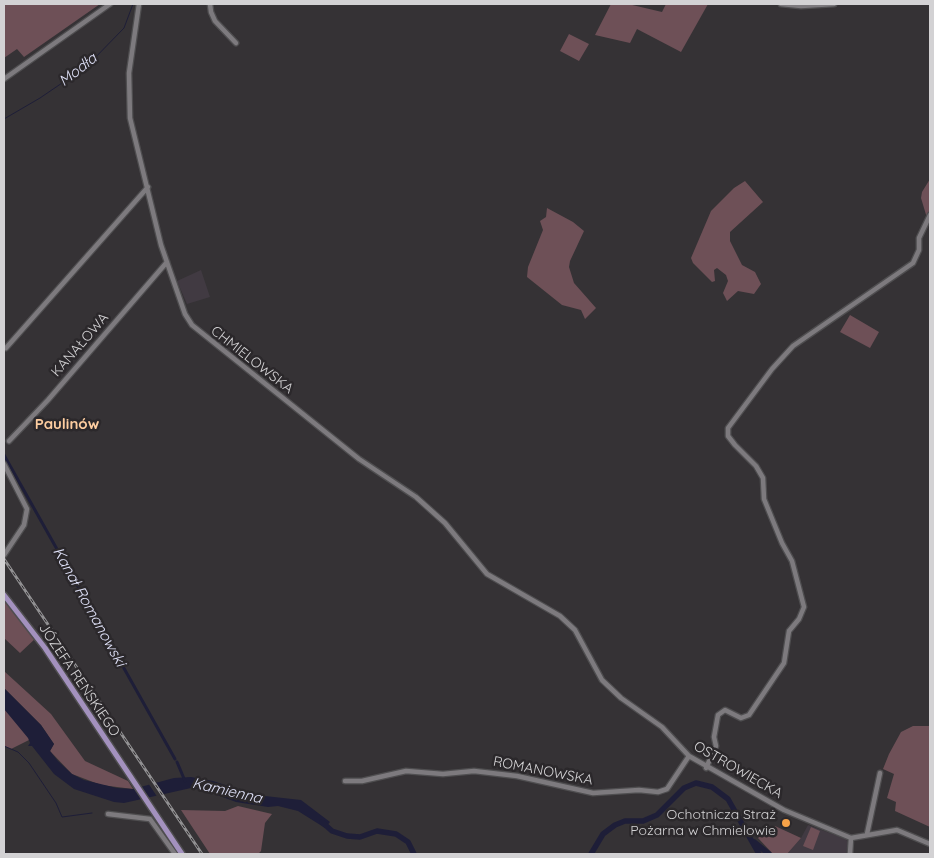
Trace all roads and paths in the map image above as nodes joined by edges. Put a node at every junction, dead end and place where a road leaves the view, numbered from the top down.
1 (110, 4) edge
2 (139, 4) edge
3 (210, 4) edge
4 (784, 4) edge
5 (834, 4) edge
6 (236, 43) dead end
7 (4, 79) edge
8 (148, 188) junction
9 (930, 215) edge
10 (167, 262) junction
11 (6, 348) dead end
12 (9, 441) dead end
13 (4, 464) edge
14 (416, 497) joint
15 (4, 555) edge
16 (4, 595) edge
17 (689, 756) junction
18 (706, 768) junction
19 (880, 773) dead end
20 (345, 781) dead end
21 (108, 814) dead end
22 (867, 834) junction
23 (851, 838) junction
24 (930, 844) edge
25 (175, 854) edge
26 (182, 854) edge
27 (850, 854) edge

1 - 7 street
2 - 8 street, CHMIELOWSKA
3 - 6 street
4 - 5 street
8 - 10 street, CHMIELOWSKA
8 - 11 street
9 - 18 street
10 - 12 street, KANAŁOWA
10 - 14 street, CHMIELOWSKA
13 - 15 street
14 - 17 street, OSTROWIECKA
16 - 26 main road, JÓZEFA REŃSKIEGO
17 - 18 street, OSTROWIECKA
17 - 20 street, ROMANOWSKA
18 - 23 street, OSTROWIECKA
19 - 22 street
21 - 25 street
22 - 23 street
22 - 24 street
23 - 27 street

